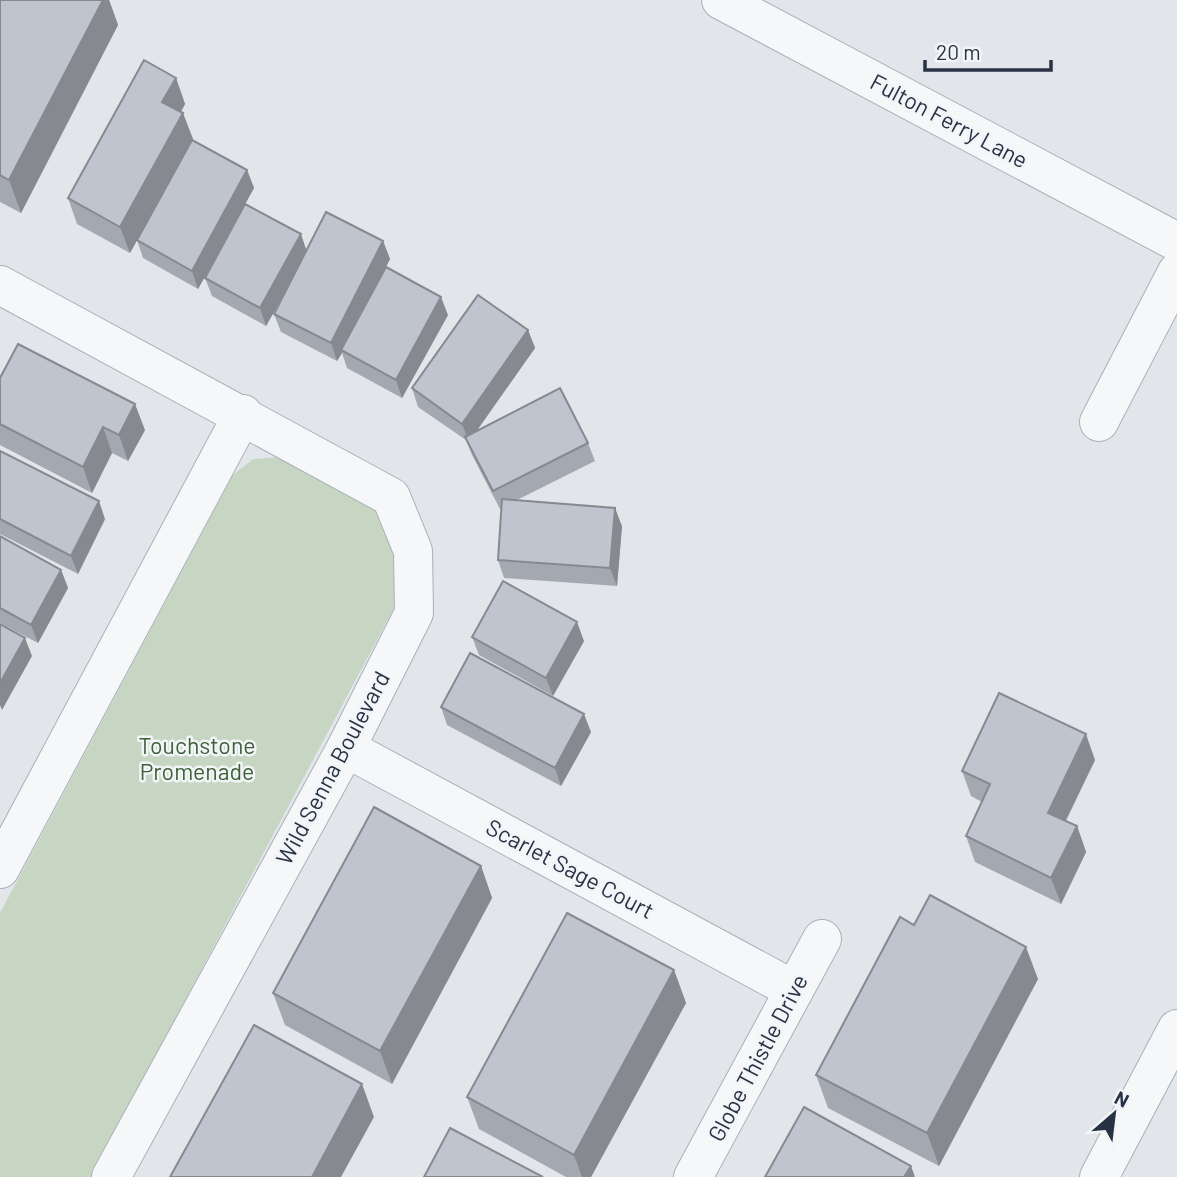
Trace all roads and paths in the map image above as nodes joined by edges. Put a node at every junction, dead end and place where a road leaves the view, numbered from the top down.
1 (722, 0) edge
2 (1177, 242) edge
3 (1177, 272) edge
4 (0, 285) edge
5 (243, 414) junction
6 (1099, 422) dead end
7 (346, 748) junction
8 (0, 869) edge
9 (822, 939) dead end
10 (794, 990) junction
11 (1177, 1028) edge
12 (111, 1177) edge
13 (694, 1177) edge
14 (1099, 1177) edge

1 - 2 street, Fulton Ferry Lane
3 - 6 street
4 - 5 street, Wild Senna Boulevard
5 - 7 street, Wild Senna Boulevard
5 - 8 street
7 - 10 street, Scarlet Sage Court
7 - 12 street, Wild Senna Boulevard
9 - 10 street, Globe Thistle Drive
10 - 13 street, Globe Thistle Drive
11 - 14 street

